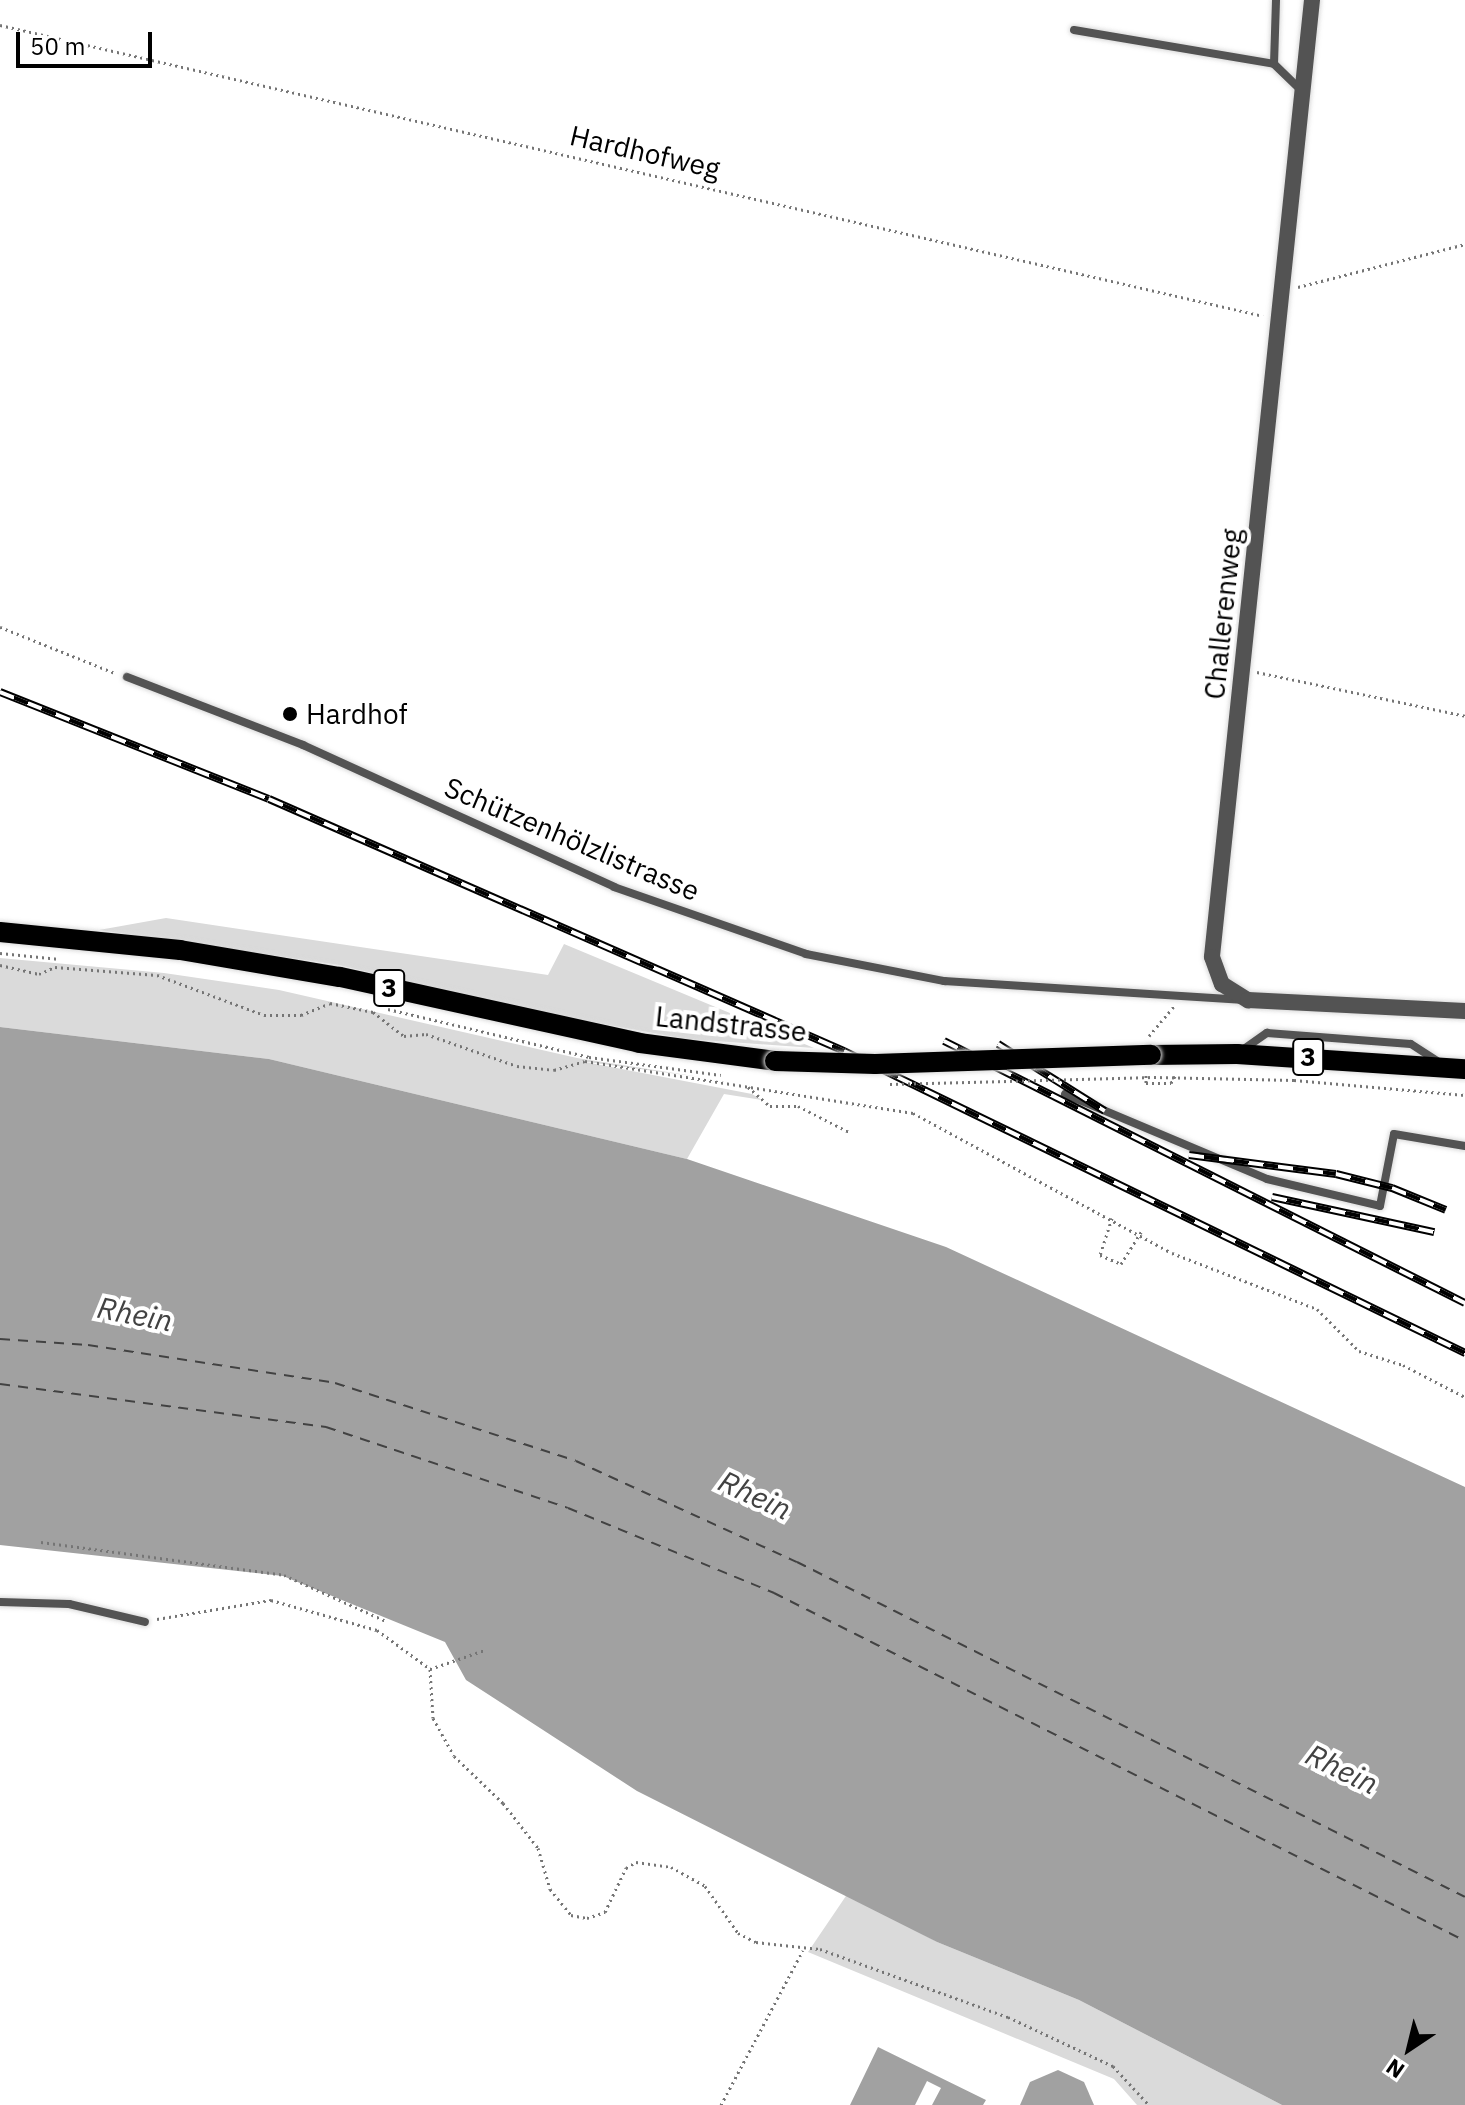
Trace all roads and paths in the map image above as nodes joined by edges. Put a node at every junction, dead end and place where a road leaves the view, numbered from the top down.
1 (1276, 0) edge
2 (1312, 0) edge
3 (0, 25) edge
4 (1074, 30) dead end
5 (1274, 64) junction
6 (1303, 92) junction
7 (1465, 244) edge
8 (1284, 290) junction
9 (1280, 320) junction
10 (0, 627) edge
11 (1244, 669) junction
12 (127, 677) joint
13 (1465, 716) edge
14 (0, 932) edge
15 (0, 953) edge
16 (0, 965) edge
17 (163, 969) dead end
18 (320, 994) dead end
19 (1174, 999) junction
20 (1248, 1000) junction
21 (1465, 1011) edge
22 (1151, 1033) dead end
23 (1456, 1068) edge
24 (1175, 1076) junction
25 (1154, 1077) dead end
26 (709, 1081) junction
27 (1146, 1083) dead end
28 (748, 1087) junction
29 (1065, 1094) dead end
30 (1465, 1095) edge
31 (851, 1133) dead end
32 (1465, 1146) edge
33 (1112, 1218) junction
34 (1141, 1232) junction
35 (1465, 1397) edge
36 (41, 1542) dead end
37 (0, 1602) edge
38 (386, 1621) dead end
39 (145, 1622) joint
40 (485, 1650) dead end
41 (430, 1669) junction
42 (803, 1950) junction
43 (721, 2105) edge
44 (1149, 2105) edge

1 - 5 lane
2 - 6 street, Challerenweg
3 - 9 path, Hardhofweg
4 - 5 lane
5 - 6 lane
6 - 8 street, Challerenweg
7 - 8 path
8 - 9 street, Challerenweg
9 - 11 street, Challerenweg
10 - 12 path
11 - 13 path
11 - 20 street, Challerenweg
12 - 19 lane, Schützenhölzlistrasse
14 - 23 main road, Landstrasse / 3, bridge
15 - 17 path
16 - 26 path
18 - 26 path
19 - 20 lane, Schützenhölzlistrasse
19 - 22 path
20 - 21 street
24 - 25 path
24 - 27 path
24 - 30 path
26 - 28 path
28 - 31 path
28 - 33 path
29 - 32 lane
33 - 34 path
33 - 34 path
34 - 35 path
36 - 38 path
37 - 39 lane
39 - 41 path
40 - 41 path
41 - 42 path
42 - 43 path
42 - 44 path

